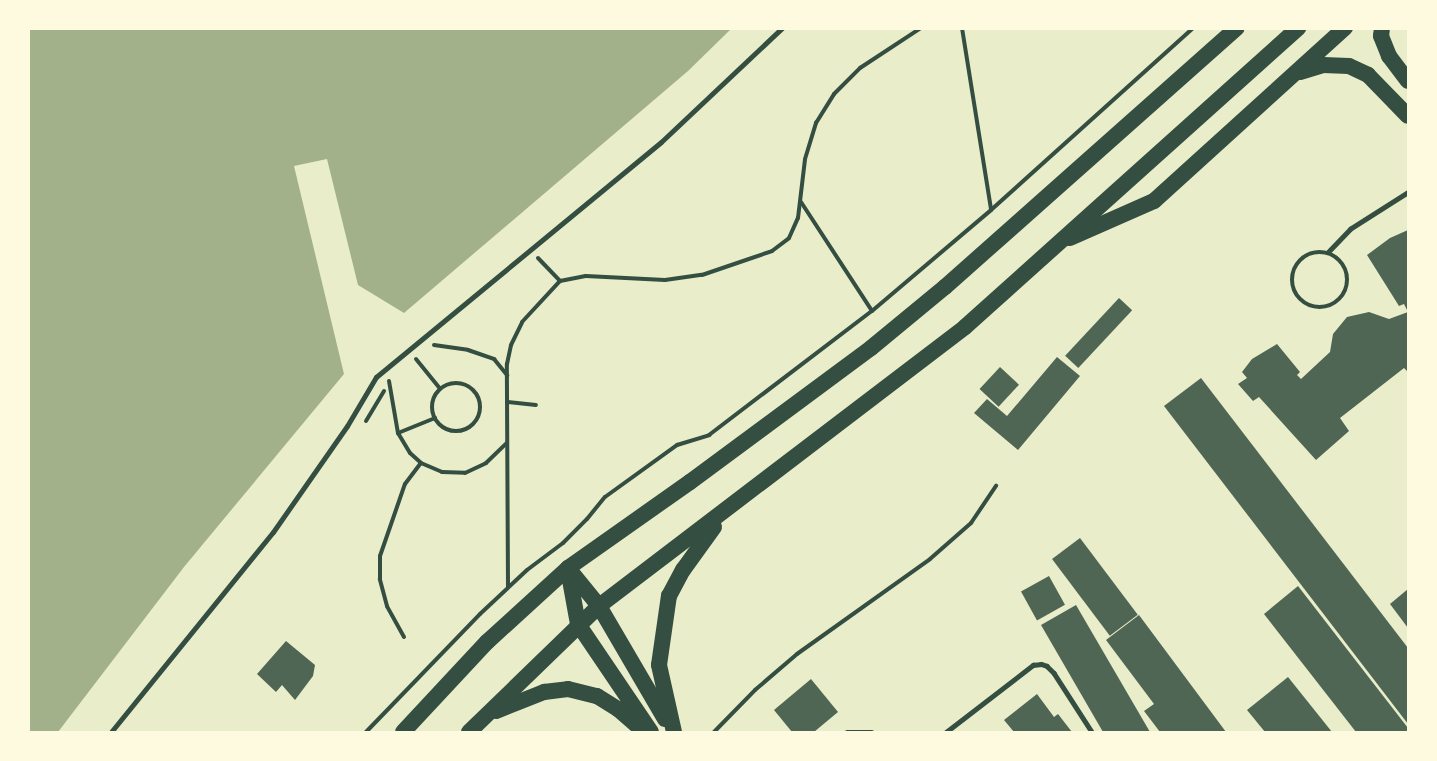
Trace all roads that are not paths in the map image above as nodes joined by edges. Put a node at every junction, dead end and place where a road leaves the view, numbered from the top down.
1 (782, 28) edge
2 (1238, 28) edge
3 (1298, 28) edge
4 (1345, 28) edge
5 (1382, 28) edge
6 (1293, 74) junction
7 (1408, 81) edge
8 (1408, 116) edge
9 (1408, 192) edge
10 (1055, 244) junction
11 (1328, 252) junction
12 (723, 514) junction
13 (568, 568) junction
14 (599, 606) junction
15 (578, 624) junction
16 (484, 716) junction
17 (111, 732) edge
18 (403, 732) edge
19 (469, 732) edge
20 (644, 732) edge
21 (651, 732) edge
22 (673, 732) edge
23 (847, 732) edge
24 (872, 732) edge
25 (946, 732) edge
26 (1092, 732) edge

1 - 17 street
2 - 13 highway
3 - 10 highway
4 - 6 highway
5 - 7 highway
6 - 8 highway
6 - 10 highway
9 - 11 lane
10 - 12 highway
11 - 11 lane
12 - 14 highway
12 - 22 highway
13 - 14 highway
13 - 15 highway
13 - 18 highway
14 - 15 highway
14 - 22 highway
15 - 16 highway
15 - 21 highway
16 - 19 highway
16 - 20 highway
23 - 24 lane
25 - 26 lane

